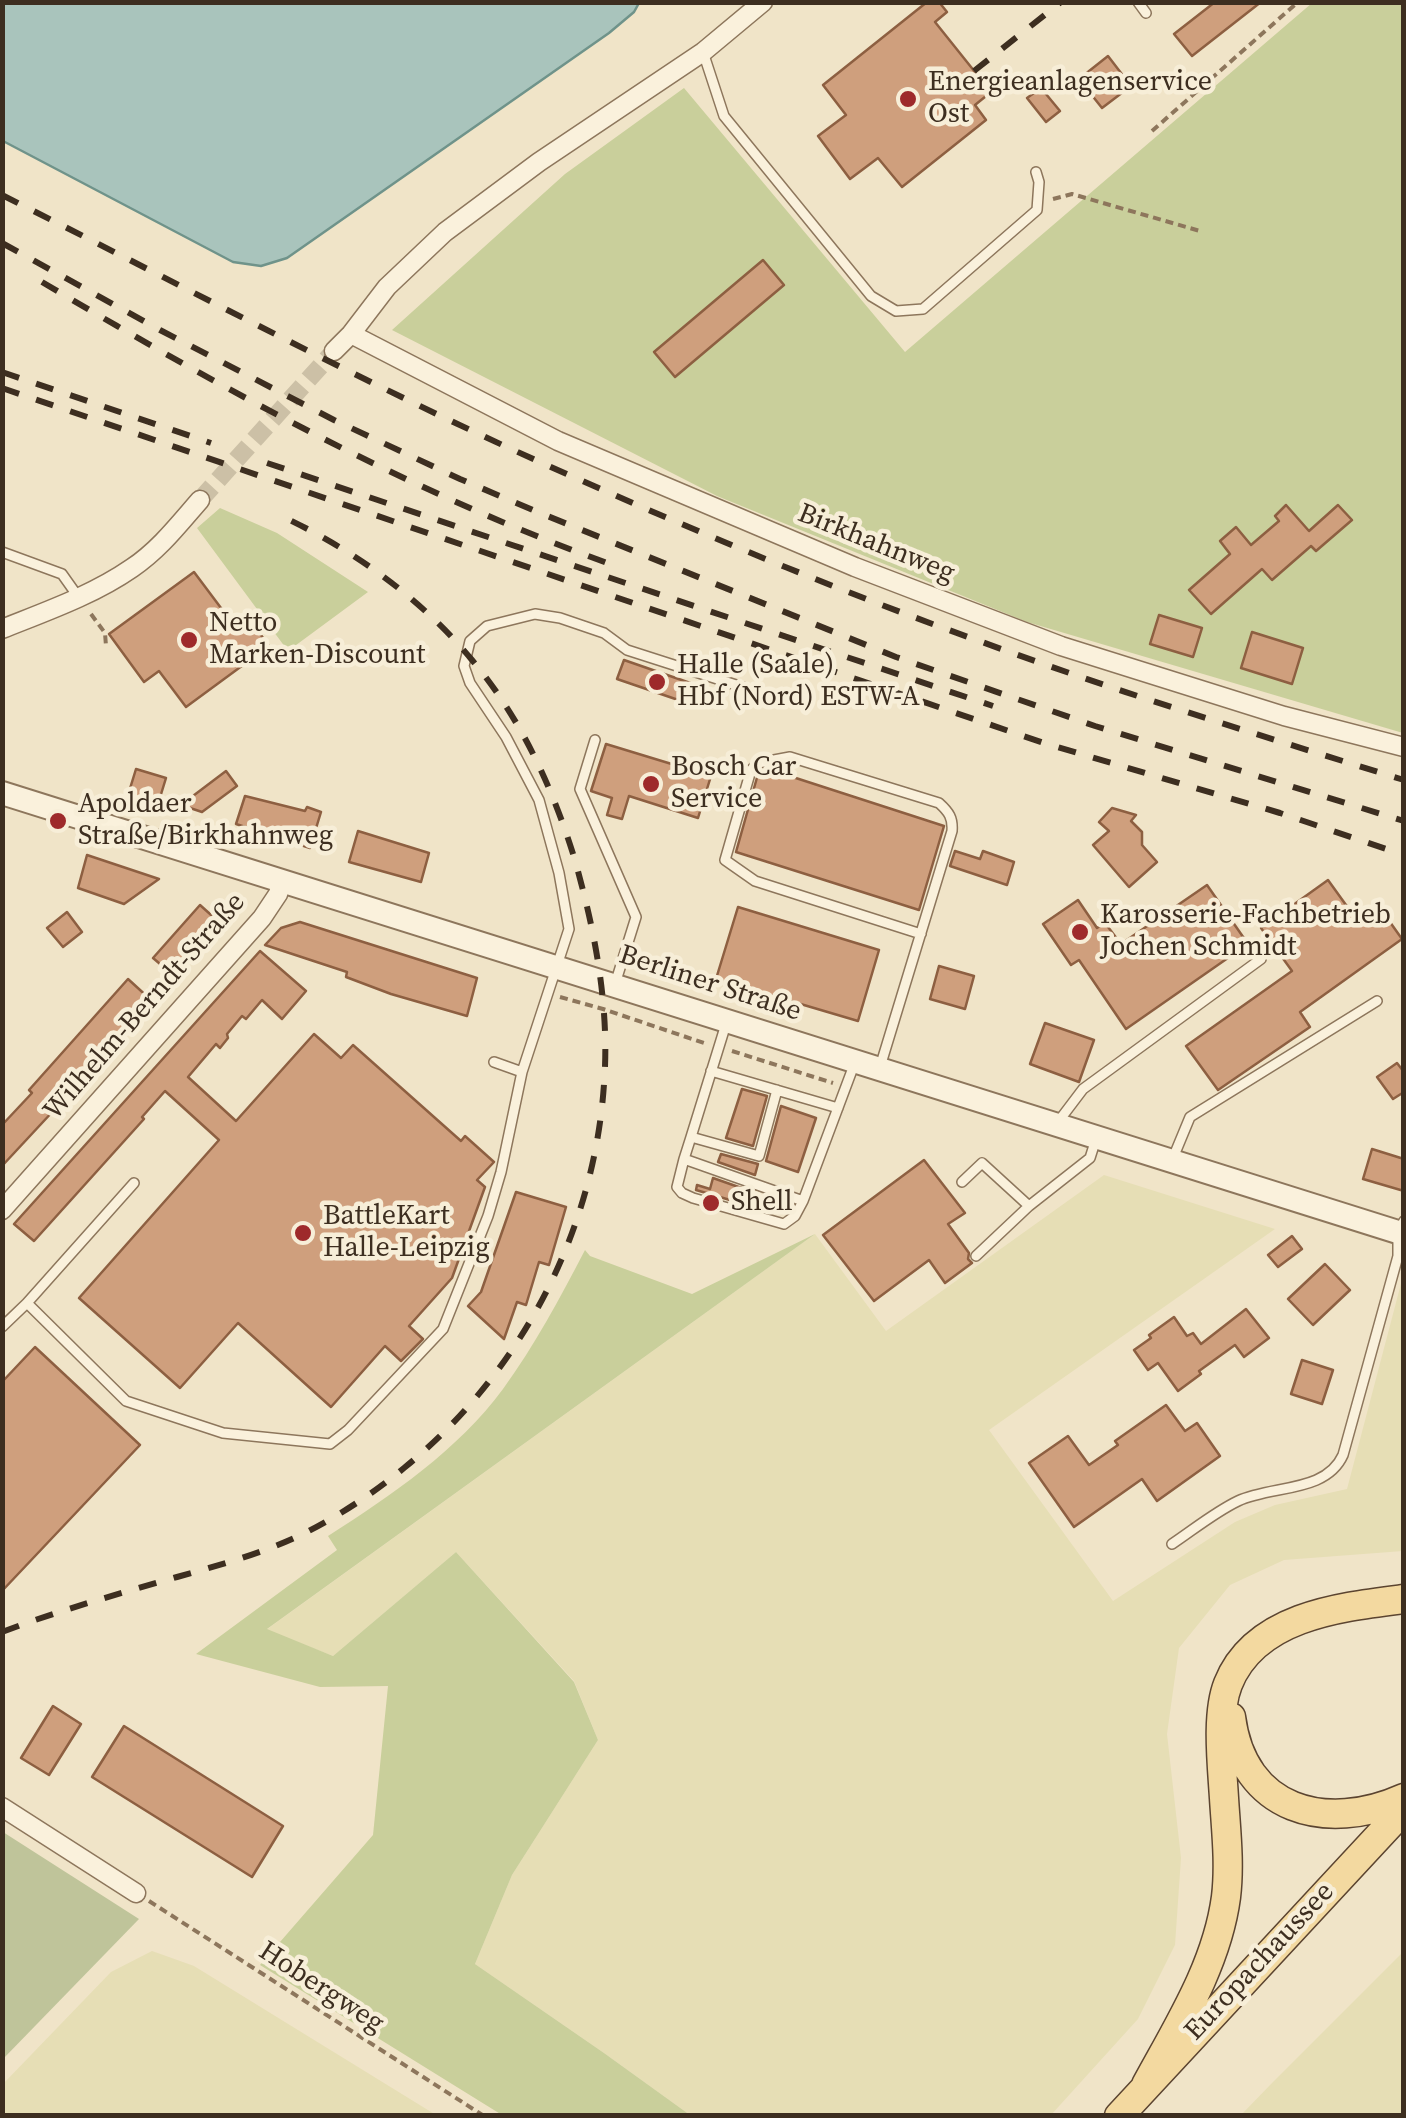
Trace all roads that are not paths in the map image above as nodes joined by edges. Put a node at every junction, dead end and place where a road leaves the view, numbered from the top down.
1 (763, 2) edge
2 (1138, 2) edge
3 (1146, 13) dead end
4 (703, 52) junction
5 (1036, 172) dead end
6 (351, 334) junction
7 (334, 351) tunnel mouth
8 (200, 500) tunnel mouth
9 (2, 552) edge
10 (79, 598) junction
11 (2, 629) edge
12 (760, 693) dead end
13 (595, 740) dead end
14 (1404, 747) edge
15 (2, 793) edge
16 (282, 880) junction
17 (921, 934) junction
18 (1261, 959) dead end
19 (556, 967) junction
20 (615, 984) junction
21 (1377, 1001) dead end
22 (727, 1020) junction
23 (494, 1062) dead end
24 (855, 1062) junction
25 (880, 1070) junction
26 (712, 1071) junction
27 (522, 1072) junction
28 (777, 1090) junction
29 (838, 1108) junction
30 (1056, 1124) junction
31 (1097, 1136) junction
32 (691, 1137) junction
33 (684, 1159) junction
34 (1172, 1160) junction
35 (962, 1182) dead end
36 (134, 1183) dead end
37 (804, 1202) junction
38 (1029, 1206) junction
39 (2, 1210) edge
40 (1402, 1229) edge
41 (976, 1256) dead end
42 (27, 1303) junction
43 (2, 1327) edge
44 (1172, 1544) dead end
45 (1404, 1598) edge
46 (1227, 1686) junction
47 (1404, 1798) edge
48 (2, 1807) edge
49 (1404, 1809) edge
50 (1404, 1839) edge
51 (1337, 1880) junction
52 (136, 1893) road end
53 (1146, 2085) junction
54 (1118, 2116) edge

1 - 4 street
2 - 3 lane
4 - 5 lane
4 - 6 street
6 - 7 street
6 - 14 street, Birkhahnweg
8 - 10 street
9 - 10 lane
10 - 11 street
12 - 19 lane
13 - 20 lane
15 - 16 street, Berliner Straße
16 - 19 street, Berliner Straße
16 - 39 street, Wilhelm-Berndt-Straße
17 - 17 lane
17 - 25 lane
18 - 30 lane
19 - 20 street, Berliner Straße
19 - 27 lane
20 - 22 street, Berliner Straße
21 - 34 lane
22 - 24 street, Berliner Straße
22 - 26 lane
23 - 27 lane
24 - 25 street, Berliner Straße
24 - 29 lane
25 - 30 street, Berliner Straße
26 - 28 lane
26 - 32 lane
27 - 42 lane
28 - 29 lane
28 - 32 lane
29 - 37 lane
30 - 31 street, Berliner Straße
31 - 34 street, Berliner Straße
31 - 38 lane
32 - 33 lane
33 - 37 lane
33 - 37 lane
34 - 40 street, Berliner Straße
35 - 38 lane
36 - 42 lane
38 - 41 lane
40 - 44 lane, Berliner Straße
42 - 43 lane
45 - 46 main road
46 - 47 main road
46 - 53 main road
48 - 52 street
49 - 51 main road, Europachaussee
50 - 51 main road
51 - 53 main road, Europachaussee
53 - 54 main road, Europachaussee

